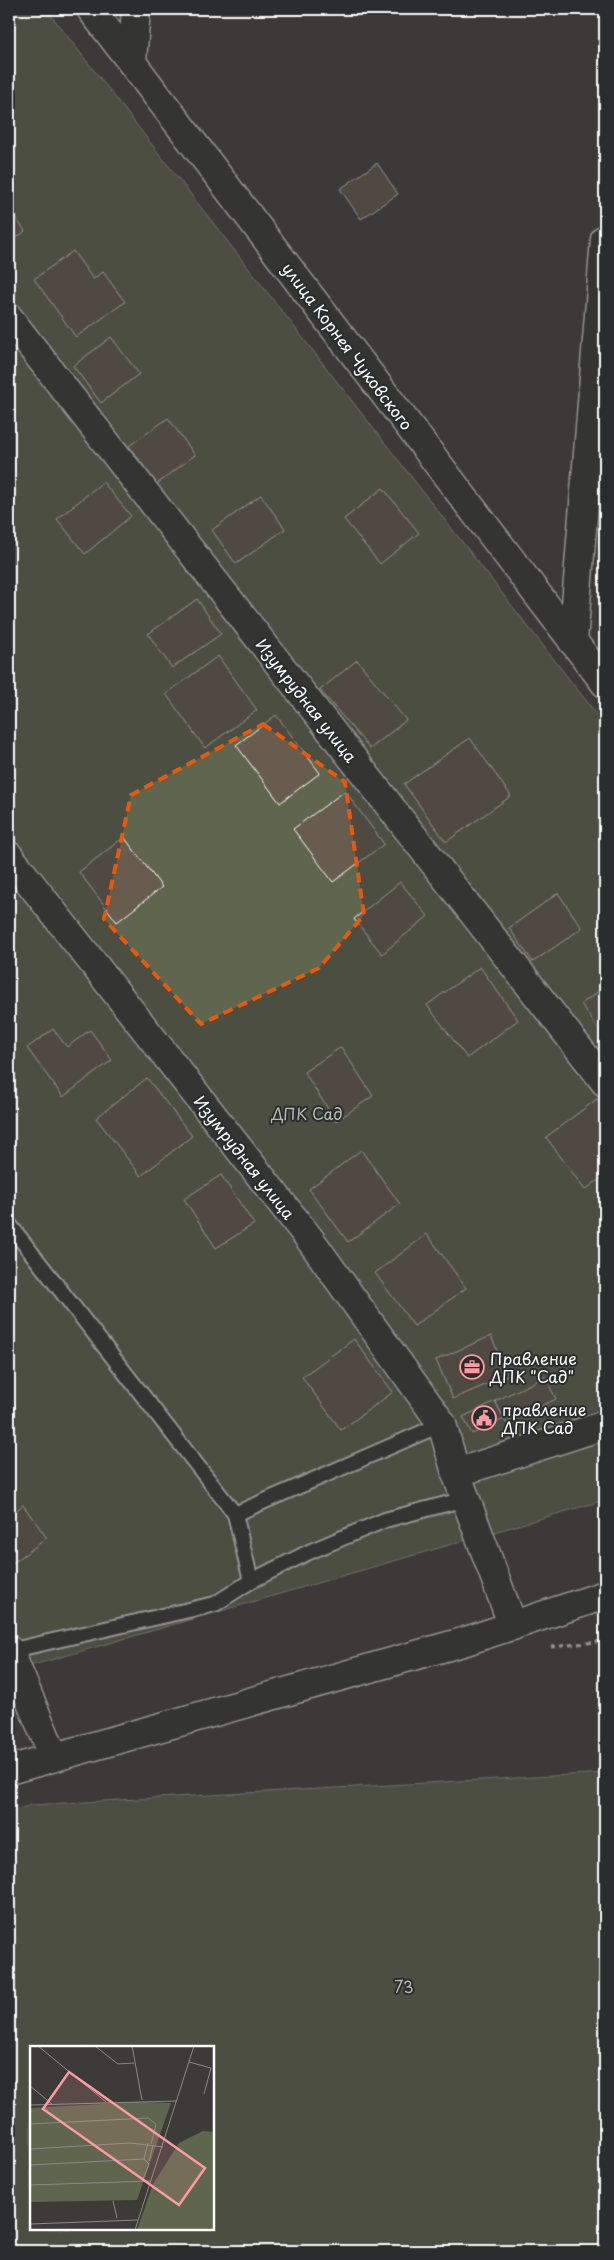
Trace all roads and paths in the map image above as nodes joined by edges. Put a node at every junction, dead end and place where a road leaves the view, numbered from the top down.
1 (91, 9) edge
2 (136, 9) edge
3 (132, 62) junction
4 (605, 239) edge
5 (9, 318) edge
6 (574, 642) junction
7 (605, 683) edge
8 (9, 856) edge
9 (605, 1082) edge
10 (9, 1224) edge
11 (442, 1424) junction
12 (605, 1425) edge
13 (456, 1473) junction
14 (465, 1499) junction
15 (235, 1514) junction
16 (251, 1581) junction
17 (605, 1595) edge
18 (513, 1626) junction
19 (9, 1650) edge
20 (54, 1757) junction
21 (9, 1770) edge

1 - 3 street, улица Корнея Чуковского
2 - 3 street
3 - 6 street, улица Корнея Чуковского
4 - 6 street
5 - 9 street, Изумрудная улица
6 - 7 street, улица Корнея Чуковского
8 - 11 street, Изумрудная улица
10 - 15 lane
11 - 13 street, Изумрудная улица
11 - 15 lane
12 - 13 street
13 - 14 street, Изумрудная улица
14 - 16 lane
14 - 18 street, Изумрудная улица
15 - 16 lane
16 - 19 lane
17 - 18 street
18 - 20 street
19 - 20 street
20 - 21 street

